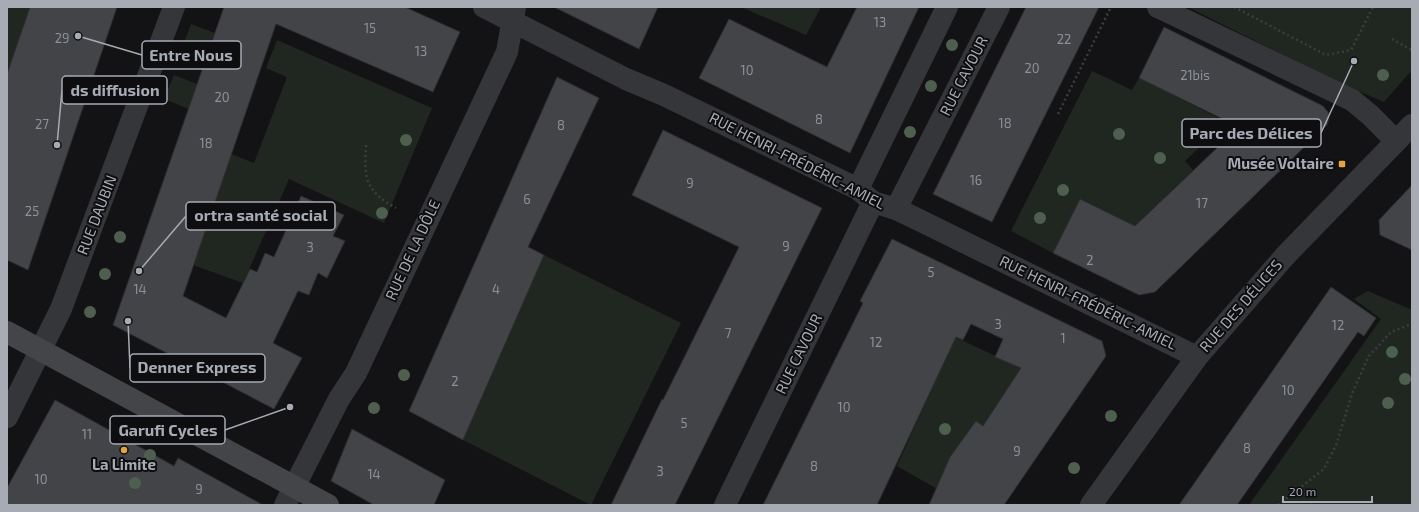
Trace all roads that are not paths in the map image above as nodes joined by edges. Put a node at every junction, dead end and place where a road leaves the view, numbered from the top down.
1 (174, 7) edge
2 (484, 7) edge
3 (947, 7) edge
4 (999, 7) edge
5 (1158, 7) edge
6 (514, 14) edge
7 (1412, 125) edge
8 (1396, 141) junction
9 (866, 195) junction
10 (896, 209) junction
11 (7, 332) edge
12 (41, 351) junction
13 (1197, 357) junction
14 (7, 418) edge
15 (290, 496) edge
16 (328, 505) edge
17 (725, 505) edge
18 (1091, 505) edge

1 - 12 street, RUE DAUBIN
2 - 6 street, RUE HENRI-FRÉDÉRIC-AMIEL
3 - 9 street, RUE CAVOUR
4 - 10 street, RUE CAVOUR
5 - 8 street
6 - 9 street, RUE HENRI-FRÉDÉRIC-AMIEL
6 - 15 street, RUE DE LA DÔLE
7 - 8 street, RUE DES DÉLICES
8 - 13 street, RUE DES DÉLICES
9 - 10 street, RUE HENRI-FRÉDÉRIC-AMIEL
9 - 17 street, RUE CAVOUR
10 - 13 street, RUE HENRI-FRÉDÉRIC-AMIEL
11 - 12 main road
12 - 14 street, RUE DAUBIN
12 - 15 main road
13 - 18 street, RUE DES DÉLICES
15 - 16 main road

